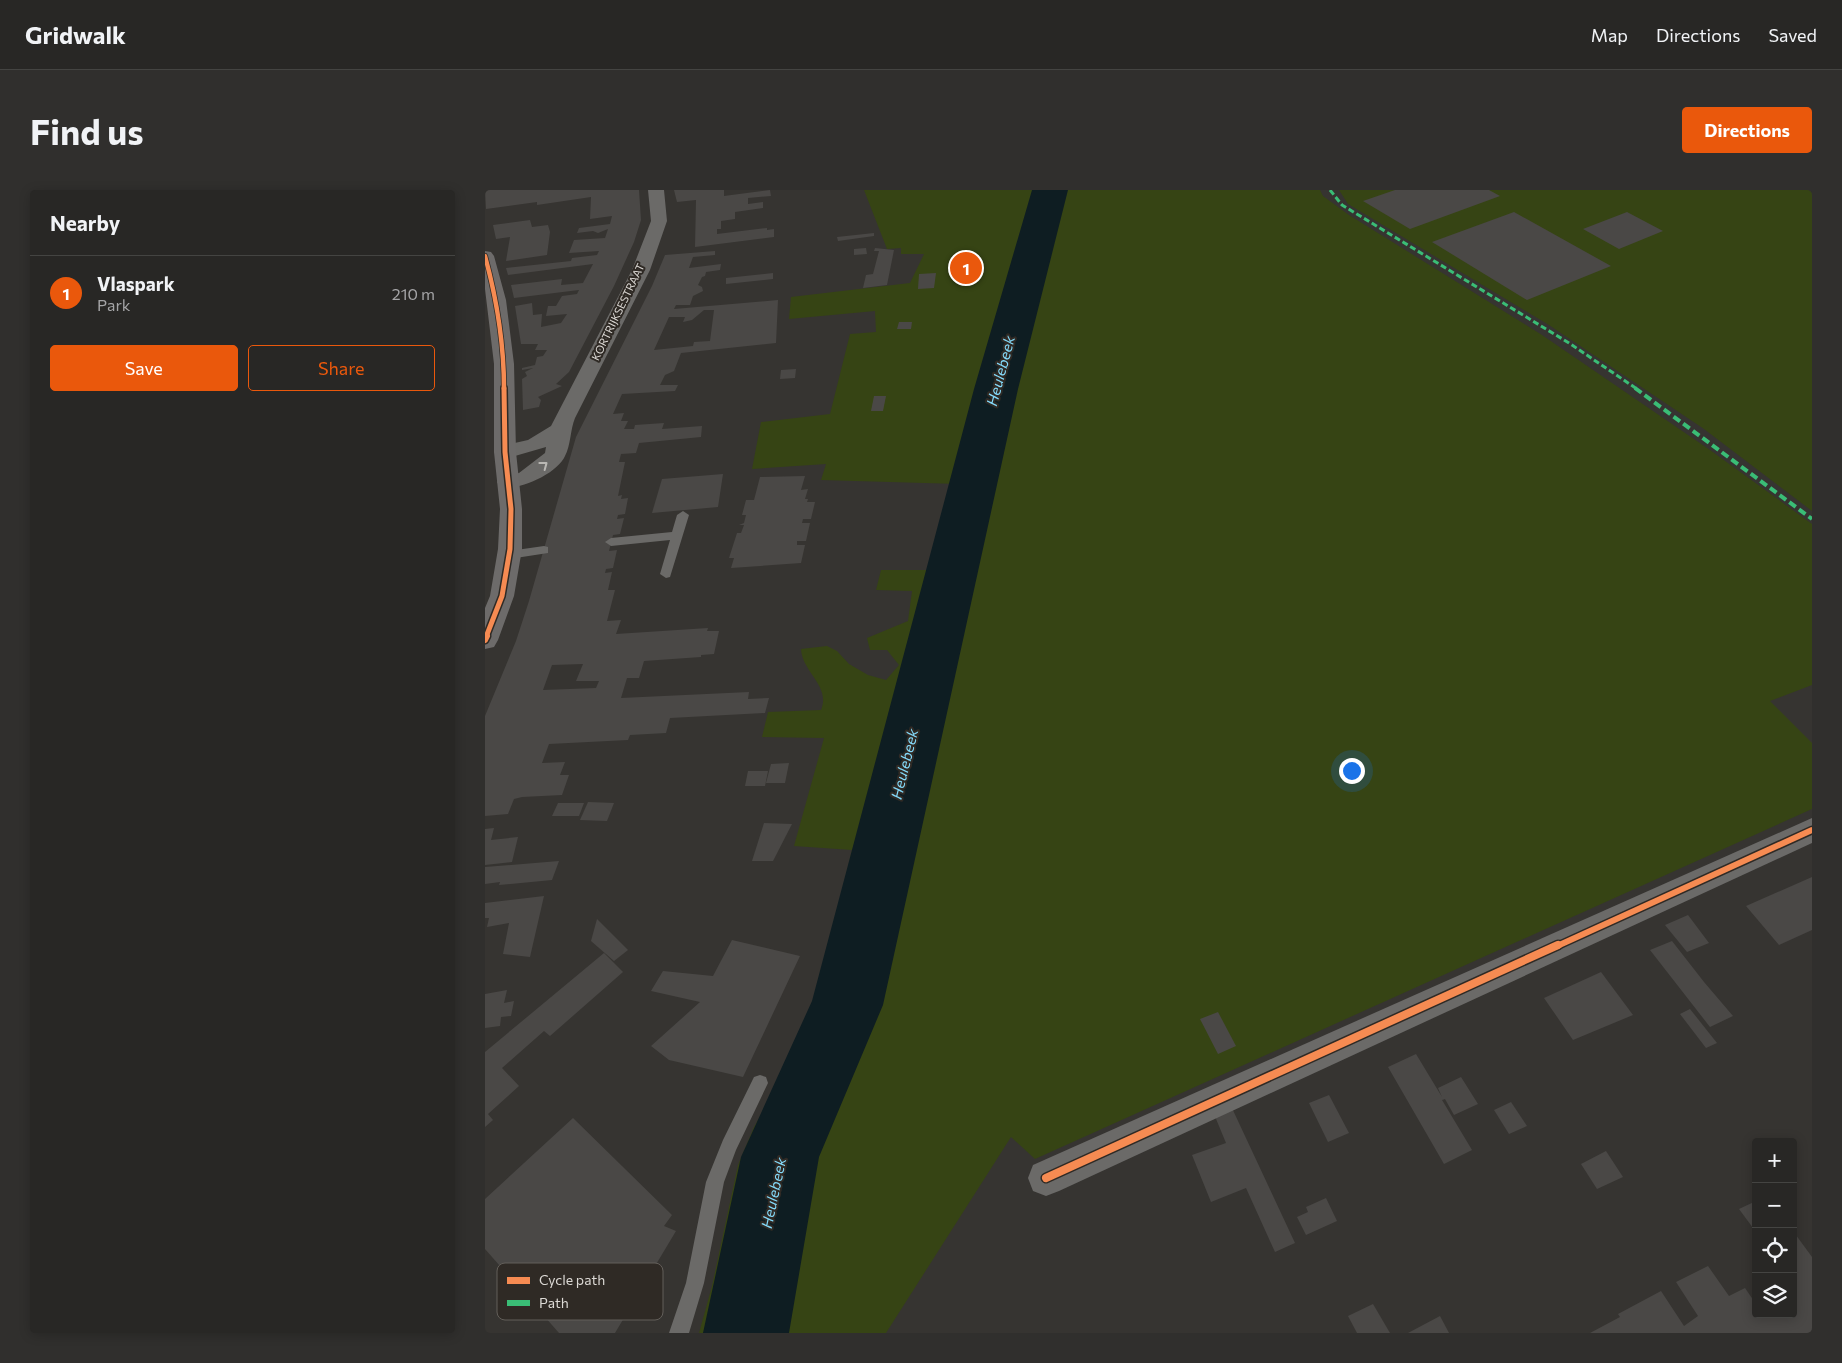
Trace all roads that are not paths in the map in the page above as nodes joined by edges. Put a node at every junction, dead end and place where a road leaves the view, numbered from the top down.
1 (656, 190) edge
2 (485, 256) edge
3 (560, 430) junction
4 (505, 452) junction
5 (508, 482) junction
6 (683, 515) dead end
7 (678, 535) junction
8 (611, 542) dead end
9 (544, 550) dead end
10 (509, 554) junction
11 (666, 574) dead end
12 (485, 640) edge
13 (1812, 830) edge
14 (760, 1083) dead end
15 (1046, 1178) dead end
16 (679, 1333) edge

1 - 3 street, KORTRIJKSESTRAAT
2 - 4 street
3 - 4 street
5 -> 3 street, KORTRIJKSESTRAAT
4 - 5 street
5 - 10 street
6 - 7 lane
7 - 8 lane
7 - 11 lane
9 - 10 lane
10 - 12 street
13 - 15 street
14 - 16 lane

